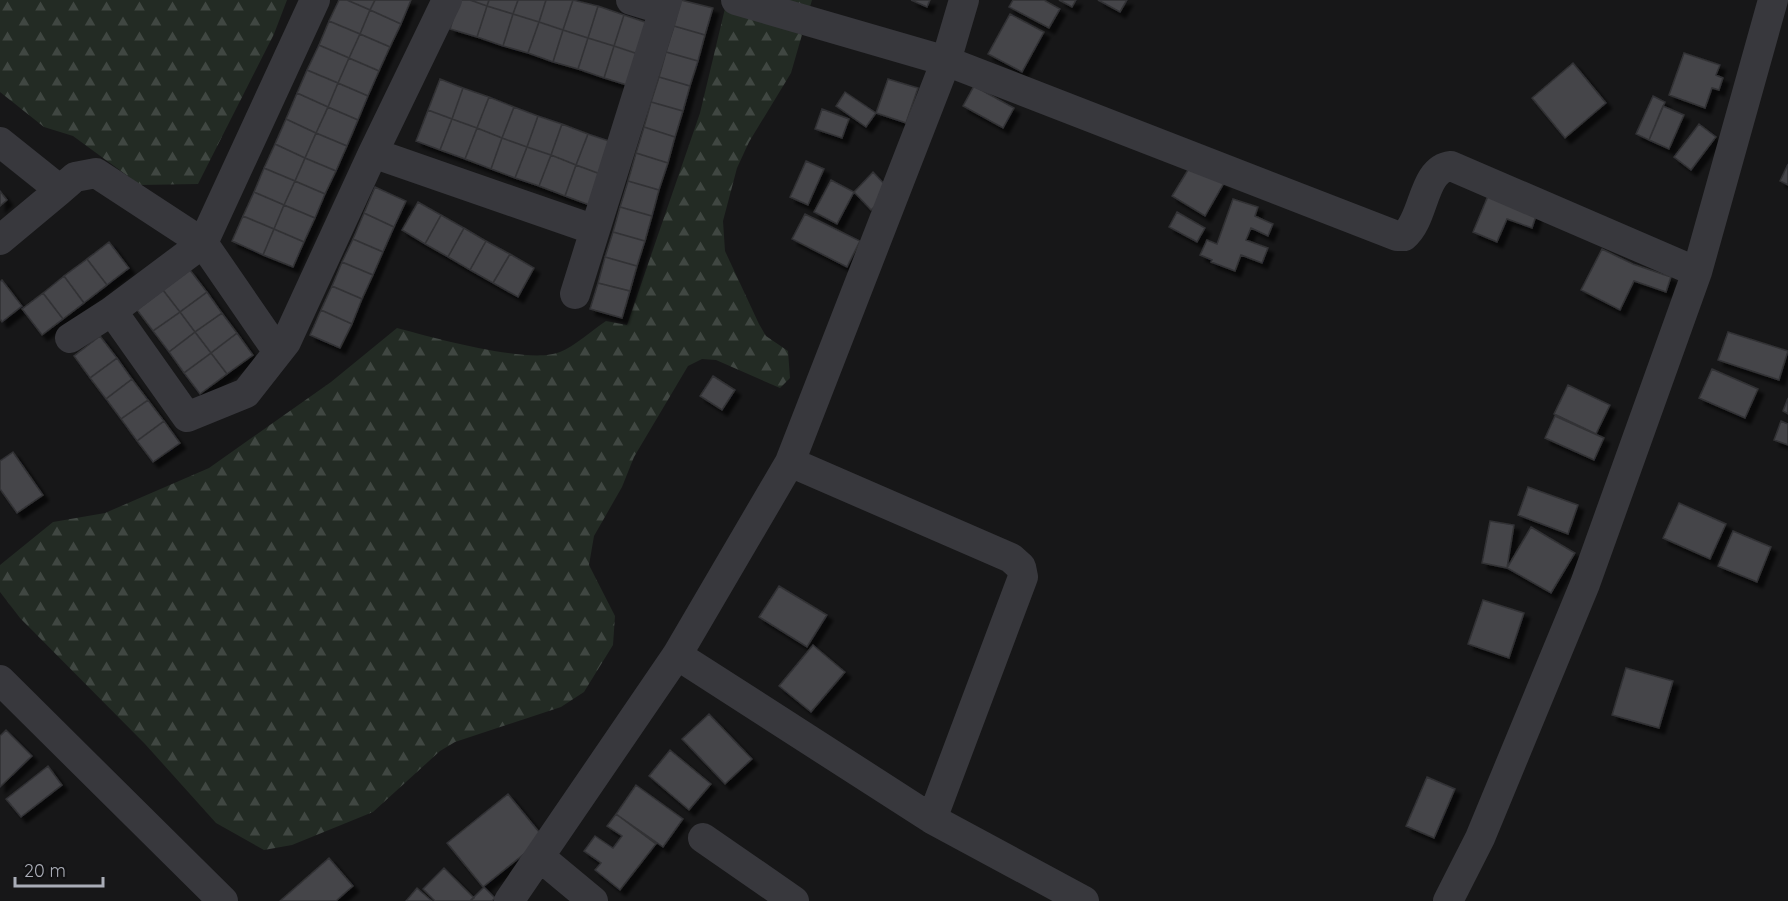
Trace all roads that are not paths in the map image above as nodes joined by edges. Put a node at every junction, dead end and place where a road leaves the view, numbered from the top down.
1 (315, 0) edge
2 (447, 0) edge
3 (631, 0) edge
4 (736, 0) edge
5 (964, 0) edge
6 (1773, 0) edge
7 (665, 5) edge
8 (946, 61) junction
9 (0, 142) edge
10 (374, 153) junction
11 (60, 190) junction
12 (595, 230) junction
13 (0, 240) edge
14 (202, 243) junction
15 (1697, 272) junction
16 (575, 294) dead end
17 (112, 311) junction
18 (70, 338) dead end
19 (278, 352) junction
20 (790, 462) junction
21 (677, 655) junction
22 (0, 680) edge
23 (932, 819) junction
24 (703, 838) dead end
25 (540, 857) junction
26 (223, 901) edge
27 (509, 901) edge
28 (594, 901) edge
29 (794, 901) edge
30 (1084, 901) edge
31 (1448, 901) edge

1 - 14 street
2 - 10 street
3 - 7 street
4 - 8 street
5 - 8 street
6 - 15 street
7 - 12 street
8 - 15 street
8 - 20 street
9 - 11 street
10 - 12 street
10 - 19 street
11 - 13 street
11 - 14 street
12 - 16 street
14 - 17 street
14 - 19 street
15 - 31 street
17 - 18 street
17 - 19 street
20 - 21 street
20 - 23 street
21 - 23 street
21 - 25 street
22 - 26 street
23 - 30 street
24 - 29 street
25 - 27 street
25 - 28 street

